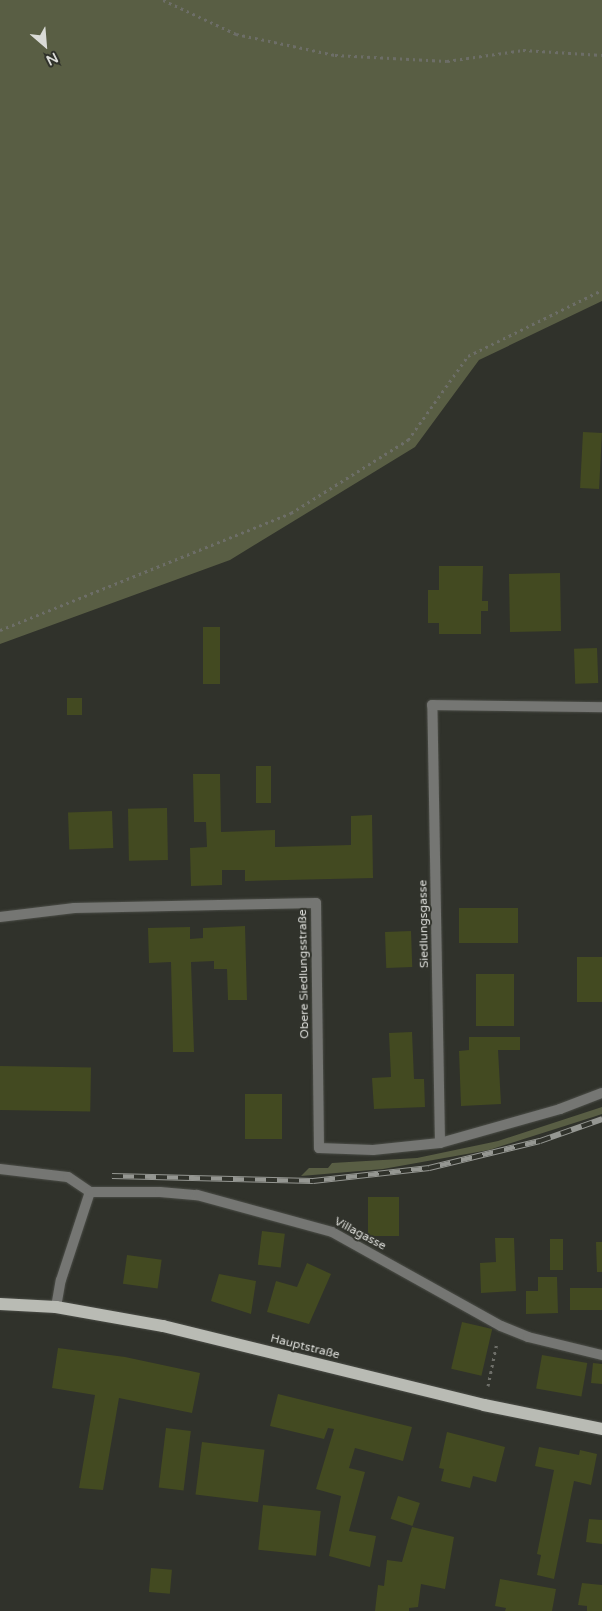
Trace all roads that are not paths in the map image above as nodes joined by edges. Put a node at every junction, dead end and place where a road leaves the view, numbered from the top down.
1 (602, 706) edge
2 (0, 917) edge
3 (602, 1093) edge
4 (440, 1143) junction
5 (0, 1169) edge
6 (90, 1192) junction
7 (0, 1304) edge
8 (56, 1307) junction
9 (602, 1355) edge
10 (602, 1429) edge

1 - 4 street, Siedlungsgasse
2 - 4 street, Obere Siedlungsstraße
3 - 4 street
5 - 6 street
6 - 8 street
6 - 9 street, Villagasse
7 - 8 main road, Hauptstraße
8 - 10 main road, Hauptstraße

